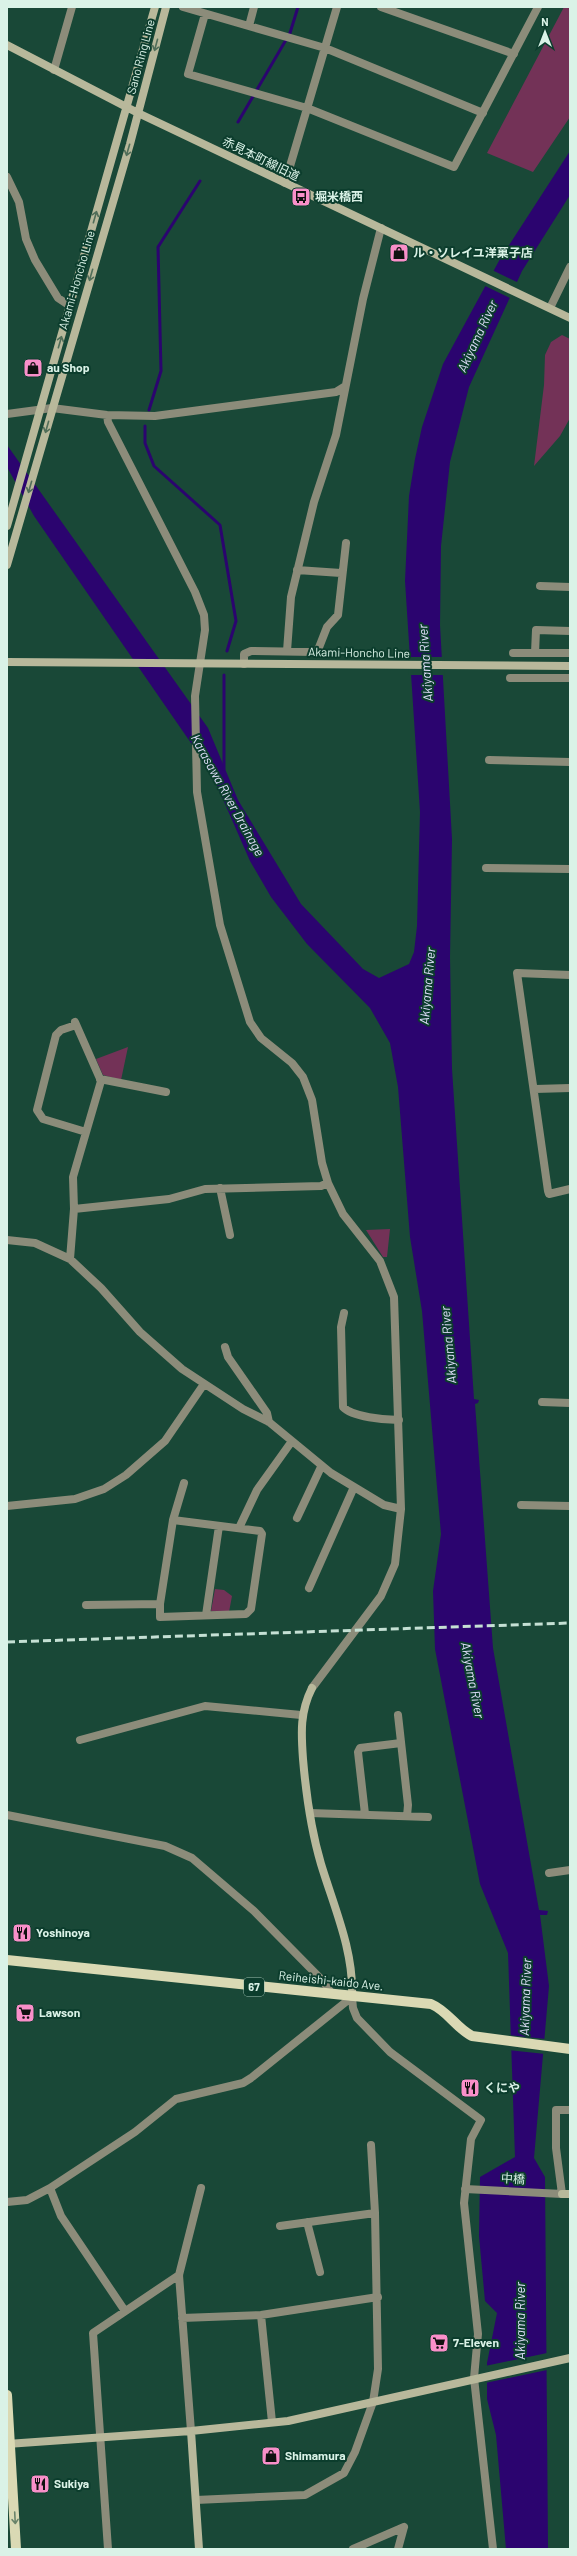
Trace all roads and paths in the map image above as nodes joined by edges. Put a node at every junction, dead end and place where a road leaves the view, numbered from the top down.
1 (72, 7) edge
2 (155, 7) edge
3 (166, 7) edge
4 (183, 7) edge
5 (254, 7) edge
6 (337, 7) edge
7 (381, 7) edge
8 (538, 7) edge
9 (205, 14) junction
10 (249, 26) junction
11 (7, 45) edge
12 (325, 48) junction
13 (514, 54) junction
14 (54, 70) junction
15 (126, 106) junction
16 (307, 108) junction
17 (483, 112) junction
18 (138, 113) junction
19 (7, 177) edge
20 (285, 183) junction
21 (381, 228) junction
22 (570, 267) edge
23 (70, 306) junction
24 (550, 308) junction
25 (570, 318) edge
26 (344, 387) junction
27 (52, 408) junction
28 (40, 410) junction
29 (7, 414) edge
30 (107, 415) junction
31 (7, 526) edge
32 (346, 543) dead end
33 (7, 565) edge
34 (298, 570) junction
35 (341, 573) junction
36 (540, 586) dead end
37 (570, 587) edge
38 (570, 631) edge
39 (287, 651) junction
40 (513, 652) dead end
41 (535, 653) junction
42 (570, 653) edge
43 (7, 662) edge
44 (198, 664) junction
45 (244, 664) junction
46 (570, 666) edge
47 (510, 678) dead end
48 (570, 678) edge
49 (489, 760) dead end
50 (570, 762) edge
51 (486, 868) dead end
52 (570, 870) edge
53 (570, 974) edge
54 (100, 1079) junction
55 (570, 1088) edge
56 (535, 1089) junction
57 (166, 1092) dead end
58 (86, 1132) junction
59 (328, 1183) junction
60 (220, 1188) junction
61 (570, 1189) edge
62 (74, 1209) junction
63 (230, 1235) dead end
64 (7, 1240) edge
65 (70, 1259) junction
66 (344, 1313) dead end
67 (225, 1348) dead end
68 (204, 1384) junction
69 (542, 1402) dead end
70 (570, 1403) edge
71 (399, 1420) junction
72 (269, 1422) junction
73 (292, 1441) junction
74 (321, 1467) junction
75 (184, 1483) dead end
76 (354, 1487) junction
77 (521, 1505) dead end
78 (7, 1506) edge
79 (570, 1506) edge
80 (401, 1509) junction
81 (297, 1518) dead end
82 (173, 1520) junction
83 (219, 1526) junction
84 (239, 1528) junction
85 (309, 1588) dead end
86 (160, 1604) junction
87 (86, 1605) dead end
88 (206, 1615) junction
89 (312, 1688) joint
90 (301, 1714) junction
91 (398, 1716) dead end
92 (80, 1740) dead end
93 (401, 1743) junction
94 (310, 1813) junction
95 (365, 1814) junction
96 (7, 1815) edge
97 (407, 1816) junction
98 (428, 1817) dead end
99 (570, 1870) edge
100 (549, 1873) dead end
101 (7, 1960) edge
102 (332, 1994) junction
103 (352, 1997) junction
104 (565, 2049) edge
105 (570, 2110) edge
106 (371, 2145) dead end
107 (50, 2188) junction
108 (201, 2188) dead end
109 (469, 2189) junction
110 (562, 2193) edge
111 (7, 2202) edge
112 (375, 2213) junction
113 (307, 2222) junction
114 (280, 2226) dead end
115 (320, 2272) dead end
116 (178, 2276) junction
117 (378, 2297) junction
118 (125, 2311) junction
119 (261, 2315) junction
120 (182, 2318) junction
121 (570, 2358) edge
122 (477, 2377) junction
123 (7, 2395) edge
124 (373, 2402) junction
125 (272, 2422) junction
126 (191, 2431) junction
127 (101, 2437) junction
128 (9, 2444) edge
129 (196, 2500) junction
130 (16, 2549) edge
131 (108, 2549) edge
132 (200, 2549) edge
133 (353, 2549) edge
134 (398, 2549) edge
135 (493, 2549) edge

1 - 14 street
2 - 15 main road, Sano Ring Line
3 -> 18 main road, Sano Ring Line
4 - 9 street
5 - 10 street
6 - 12 street
7 - 13 street
8 - 13 street
9 - 10 street
9 - 16 street
10 - 12 street
11 - 14 main road
12 - 16 street
12 - 17 street
13 - 17 street
14 - 15 main road
15 - 18 main road
23 -> 15 main road, Akami-Honcho Line
16 - 17 street
16 - 20 street
18 - 20 main road, 赤見本町線旧道
18 -> 27 main road, Akami-Honcho Line
19 - 23 street
20 - 21 main road, 赤見本町線旧道
21 - 24 main road, 赤見本町線旧道
21 - 26 street
22 - 24 street
28 -> 23 main road, Akami-Honcho Line
24 - 25 main road, 赤見本町線旧道
26 - 30 street
26 - 34 street
27 - 28 street
27 - 30 street
27 -> 33 main road, Akami-Honcho Line
28 - 29 street
28 - 31 main road, Akami-Honcho Line
30 - 44 street
32 - 35 street
34 - 35 street
34 - 39 street
35 - 39 street
36 - 37 street
38 - 41 street
39 - 45 street
40 - 41 street
41 - 42 street
43 - 44 main road, Akami-Honcho Line
44 - 45 main road, Akami-Honcho Line
44 - 59 street
45 - 46 main road, Akami-Honcho Line
47 - 48 street
49 - 50 street
51 - 52 street
53 - 56 street
54 - 57 street
54 - 58 street
54 - 58 street
55 - 56 street
56 - 61 street
58 - 62 street
59 - 60 street
59 - 71 street
60 - 62 street
60 - 63 street
62 - 65 street
64 - 65 street
65 - 68 street
66 - 71 street
67 - 72 street
68 - 72 street
68 - 78 street
69 - 70 street
71 - 80 street
72 - 73 street
73 - 74 street
73 - 84 street
74 - 76 street
74 - 81 street
75 - 82 street
76 - 80 street
76 - 85 street
77 - 79 street
80 - 89 street
82 - 83 street
82 - 86 street
83 - 84 street
83 - 88 street
84 - 88 street
86 - 87 street
86 - 88 street
89 - 90 main road
90 - 92 street
90 - 94 main road
91 - 93 street
93 - 95 street
93 - 97 street
94 - 95 street
94 - 103 main road
95 - 97 street
96 - 102 street
97 - 98 street
99 - 100 street
101 - 102 main road, Reiheishi-kaido Ave. / 67
102 - 103 main road, Reiheishi-kaido Ave. / 67
103 - 104 main road, Reiheishi-kaido Ave. / 67
103 - 107 street
103 - 109 street
105 - 110 street
106 - 112 street
107 - 111 street
107 - 118 street
108 - 116 street
109 - 110 street, 中橋
109 - 122 street
112 - 113 street
112 - 117 street
113 - 114 street
113 - 115 street
116 - 118 street
116 - 120 street
117 - 119 street
117 - 124 street
118 - 127 street
119 - 120 street
119 - 125 street
120 - 126 street
121 - 122 main road
122 - 124 main road
122 - 135 street
123 - 128 main road
124 - 125 main road
124 - 129 street
125 - 126 main road
126 - 127 main road
126 - 129 main road
127 - 128 main road
127 - 131 street
128 -> 130 main road
129 - 132 main road
133 - 134 street

